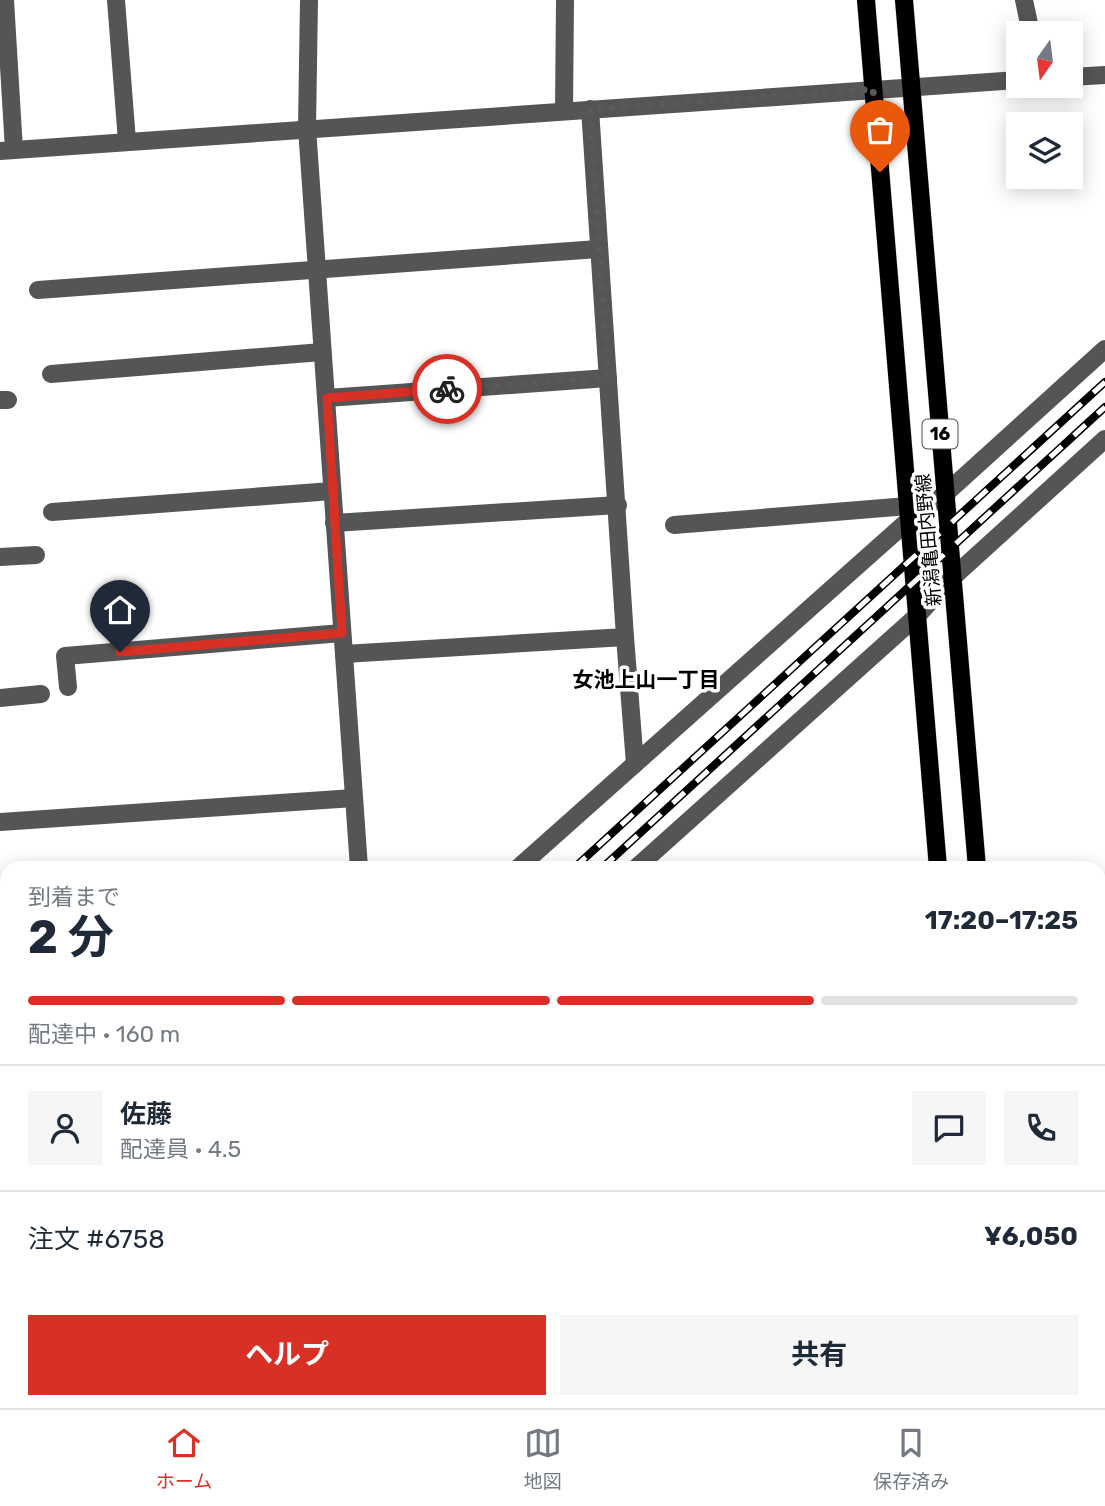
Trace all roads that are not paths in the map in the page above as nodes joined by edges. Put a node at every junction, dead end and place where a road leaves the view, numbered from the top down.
1 (5, 0) edge
2 (116, 0) edge
3 (309, 0) edge
4 (565, 0) edge
5 (866, 0) edge
6 (904, 0) edge
7 (1024, 0) edge
8 (1028, 21) edge
9 (1105, 75) edge
10 (1083, 76) edge
11 (1006, 81) edge
12 (911, 87) junction
13 (873, 89) junction
14 (590, 109) junction
15 (564, 110) junction
16 (307, 128) junction
17 (127, 141) junction
18 (7, 150) edge
19 (598, 249) junction
20 (316, 268) junction
21 (38, 290) dead end
22 (1105, 349) edge
23 (323, 352) junction
24 (51, 374) dead end
25 (608, 378) junction
26 (327, 398) junction
27 (1105, 439) edge
28 (332, 491) junction
29 (945, 494) junction
30 (618, 505) junction
31 (52, 512) dead end
32 (909, 512) junction
33 (334, 523) junction
34 (674, 525) dead end
35 (36, 555) dead end
36 (0, 557) edge
37 (952, 578) junction
38 (918, 615) junction
39 (342, 633) junction
40 (625, 637) junction
41 (344, 654) junction
42 (68, 687) dead end
43 (41, 694) dead end
44 (0, 698) edge
45 (635, 764) junction
46 (354, 799) junction
47 (0, 822) edge
48 (358, 861) edge
49 (526, 861) edge
50 (644, 861) edge
51 (937, 861) edge
52 (976, 861) edge

1 - 18 street
2 - 17 street
3 - 16 street
4 - 15 street
5 - 13 main road, 新潟亀田内野線 / 16
6 - 12 main road, 新潟亀田内野線 / 16
7 - 8 street
9 - 10 street
11 - 12 street
12 - 13 street
12 - 29 main road, 新潟亀田内野線 / 16
13 - 14 street
13 - 32 main road, 新潟亀田内野線 / 16
14 - 15 street
14 - 19 street
15 - 16 street
16 - 17 street
16 - 20 street
17 - 18 street
19 - 20 street
19 - 25 street
20 - 21 street
20 - 23 street
22 - 29 street
23 - 24 street
23 - 26 street
25 - 26 street
25 - 30 street
26 - 28 street
27 - 37 street
28 - 31 street
28 - 33 street
29 - 32 street
29 - 37 main road, 新潟亀田内野線 / 16
30 - 33 street
30 - 40 street
32 - 34 street
32 - 38 main road, 新潟亀田内野線 / 16
32 - 45 street
33 - 39 street
35 - 36 street
37 - 38 street
37 - 52 main road, 新潟亀田内野線 / 16
38 - 50 street
38 - 51 main road, 新潟亀田内野線 / 16
39 - 41 street
39 - 42 street
40 - 41 street
40 - 45 street
41 - 46 street
43 - 44 street
45 - 49 street
46 - 47 street
46 - 48 street

